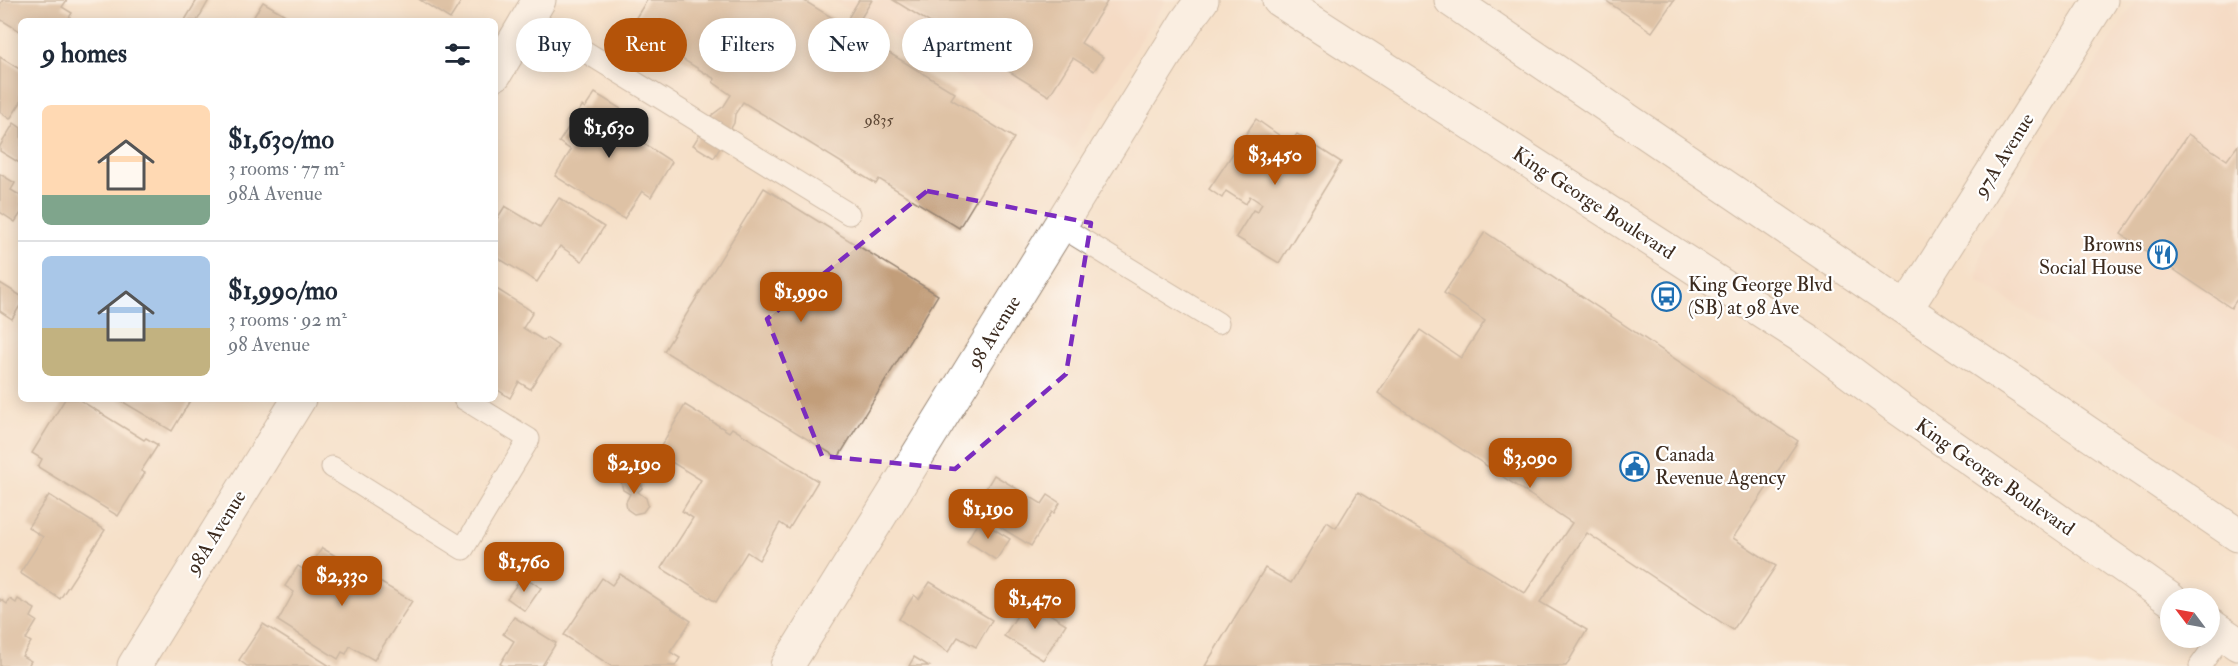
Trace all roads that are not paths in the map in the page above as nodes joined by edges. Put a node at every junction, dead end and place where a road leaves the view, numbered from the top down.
1 (1202, 0) edge
2 (1279, 0) edge
3 (1451, 0) edge
4 (2101, 0) edge
5 (534, 9) edge
6 (498, 69) edge
7 (849, 214) dead end
8 (1060, 226) junction
9 (1906, 309) junction
10 (1218, 323) dead end
11 (297, 402) edge
12 (469, 402) edge
13 (332, 468) dead end
14 (2238, 535) edge
15 (2160, 591) edge
16 (2223, 634) edge
17 (134, 666) edge
18 (787, 666) edge
19 (2200, 666) edge

1 - 8 main road, 98 Avenue
2 - 15 main road, King George Boulevard
3 - 9 main road
4 - 9 main road, 97A Avenue
5 - 6 main road
5 - 7 lane
8 - 10 lane
8 - 18 main road, 98 Avenue
9 - 14 main road
11 - 17 main road, 98A Avenue
12 - 13 lane
16 - 19 lane

